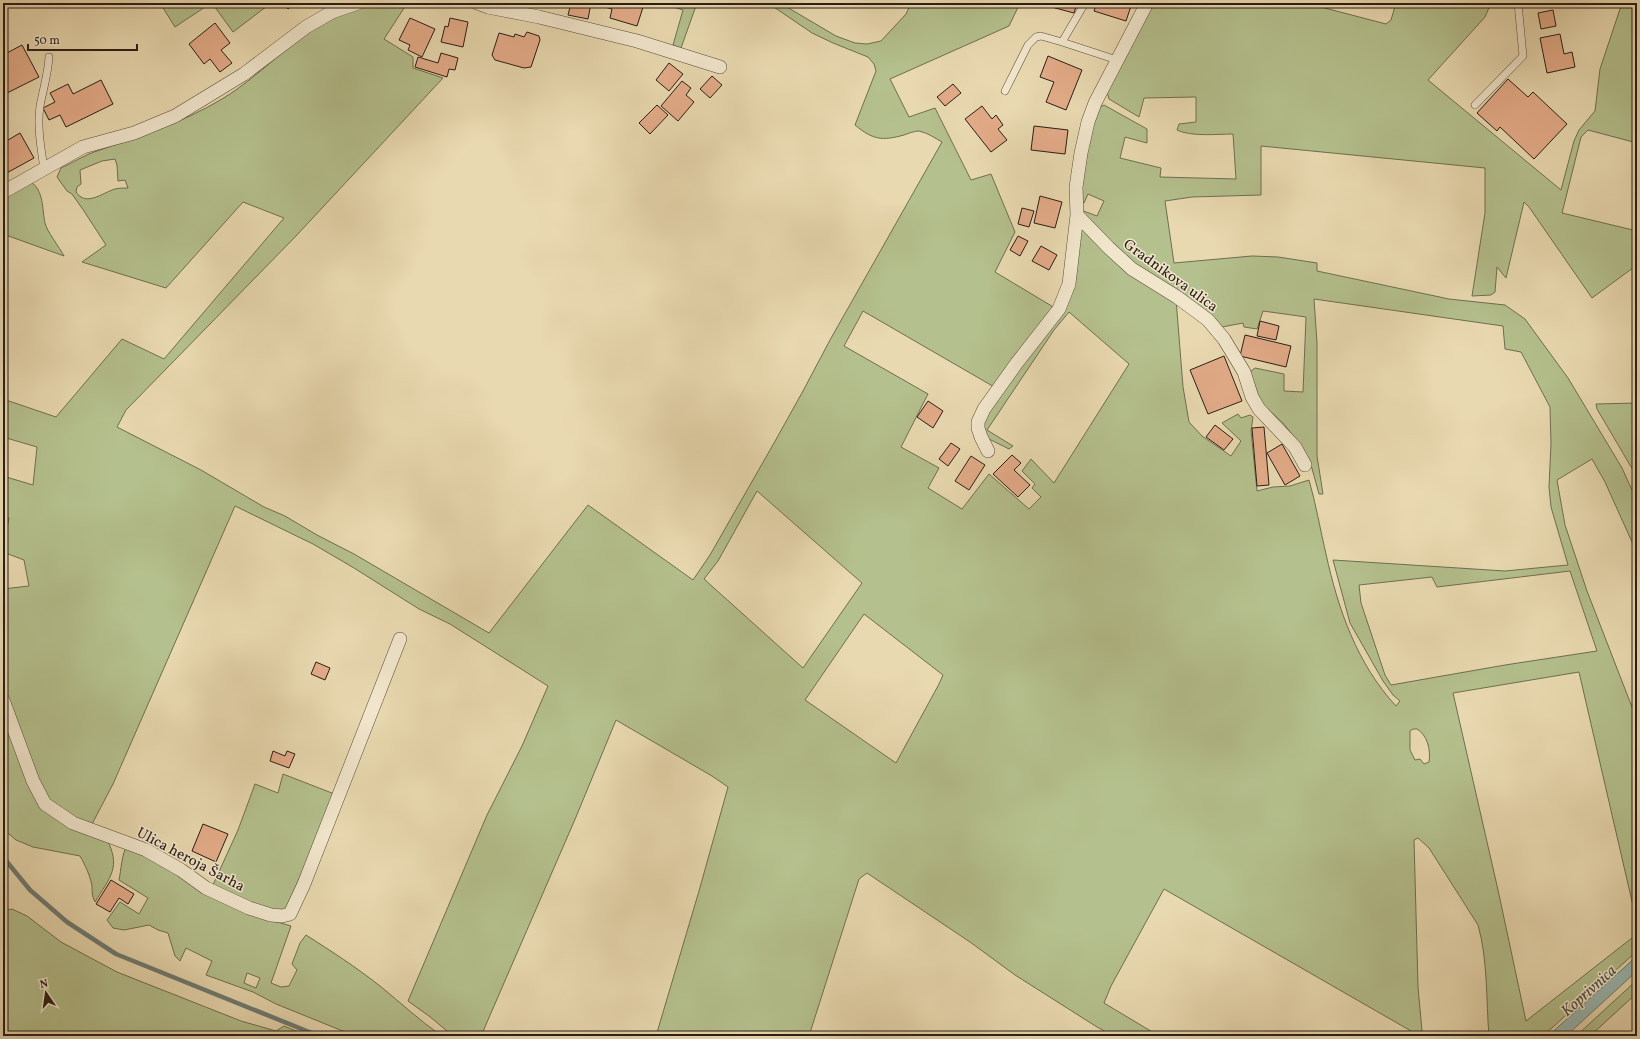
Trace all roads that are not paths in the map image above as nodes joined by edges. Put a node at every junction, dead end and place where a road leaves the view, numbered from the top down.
1 (358, 3) edge
2 (477, 3) edge
3 (1085, 3) edge
4 (1147, 3) edge
5 (1518, 3) edge
6 (1062, 42) junction
7 (49, 57) dead end
8 (1117, 60) junction
9 (720, 67) dead end
10 (1004, 91) dead end
11 (1475, 105) dead end
12 (44, 169) junction
13 (3, 192) edge
14 (1077, 215) junction
15 (988, 451) dead end
16 (1305, 465) dead end
17 (400, 639) dead end
18 (3, 700) edge

1 - 12 street
2 - 9 street
3 - 6 lane
4 - 8 street
5 - 11 lane
6 - 8 lane
6 - 10 lane
7 - 12 lane
8 - 14 street
12 - 13 street
14 - 15 street
14 - 16 street, Gradnikova ulica
17 - 18 street, Ulica heroja Šarha

